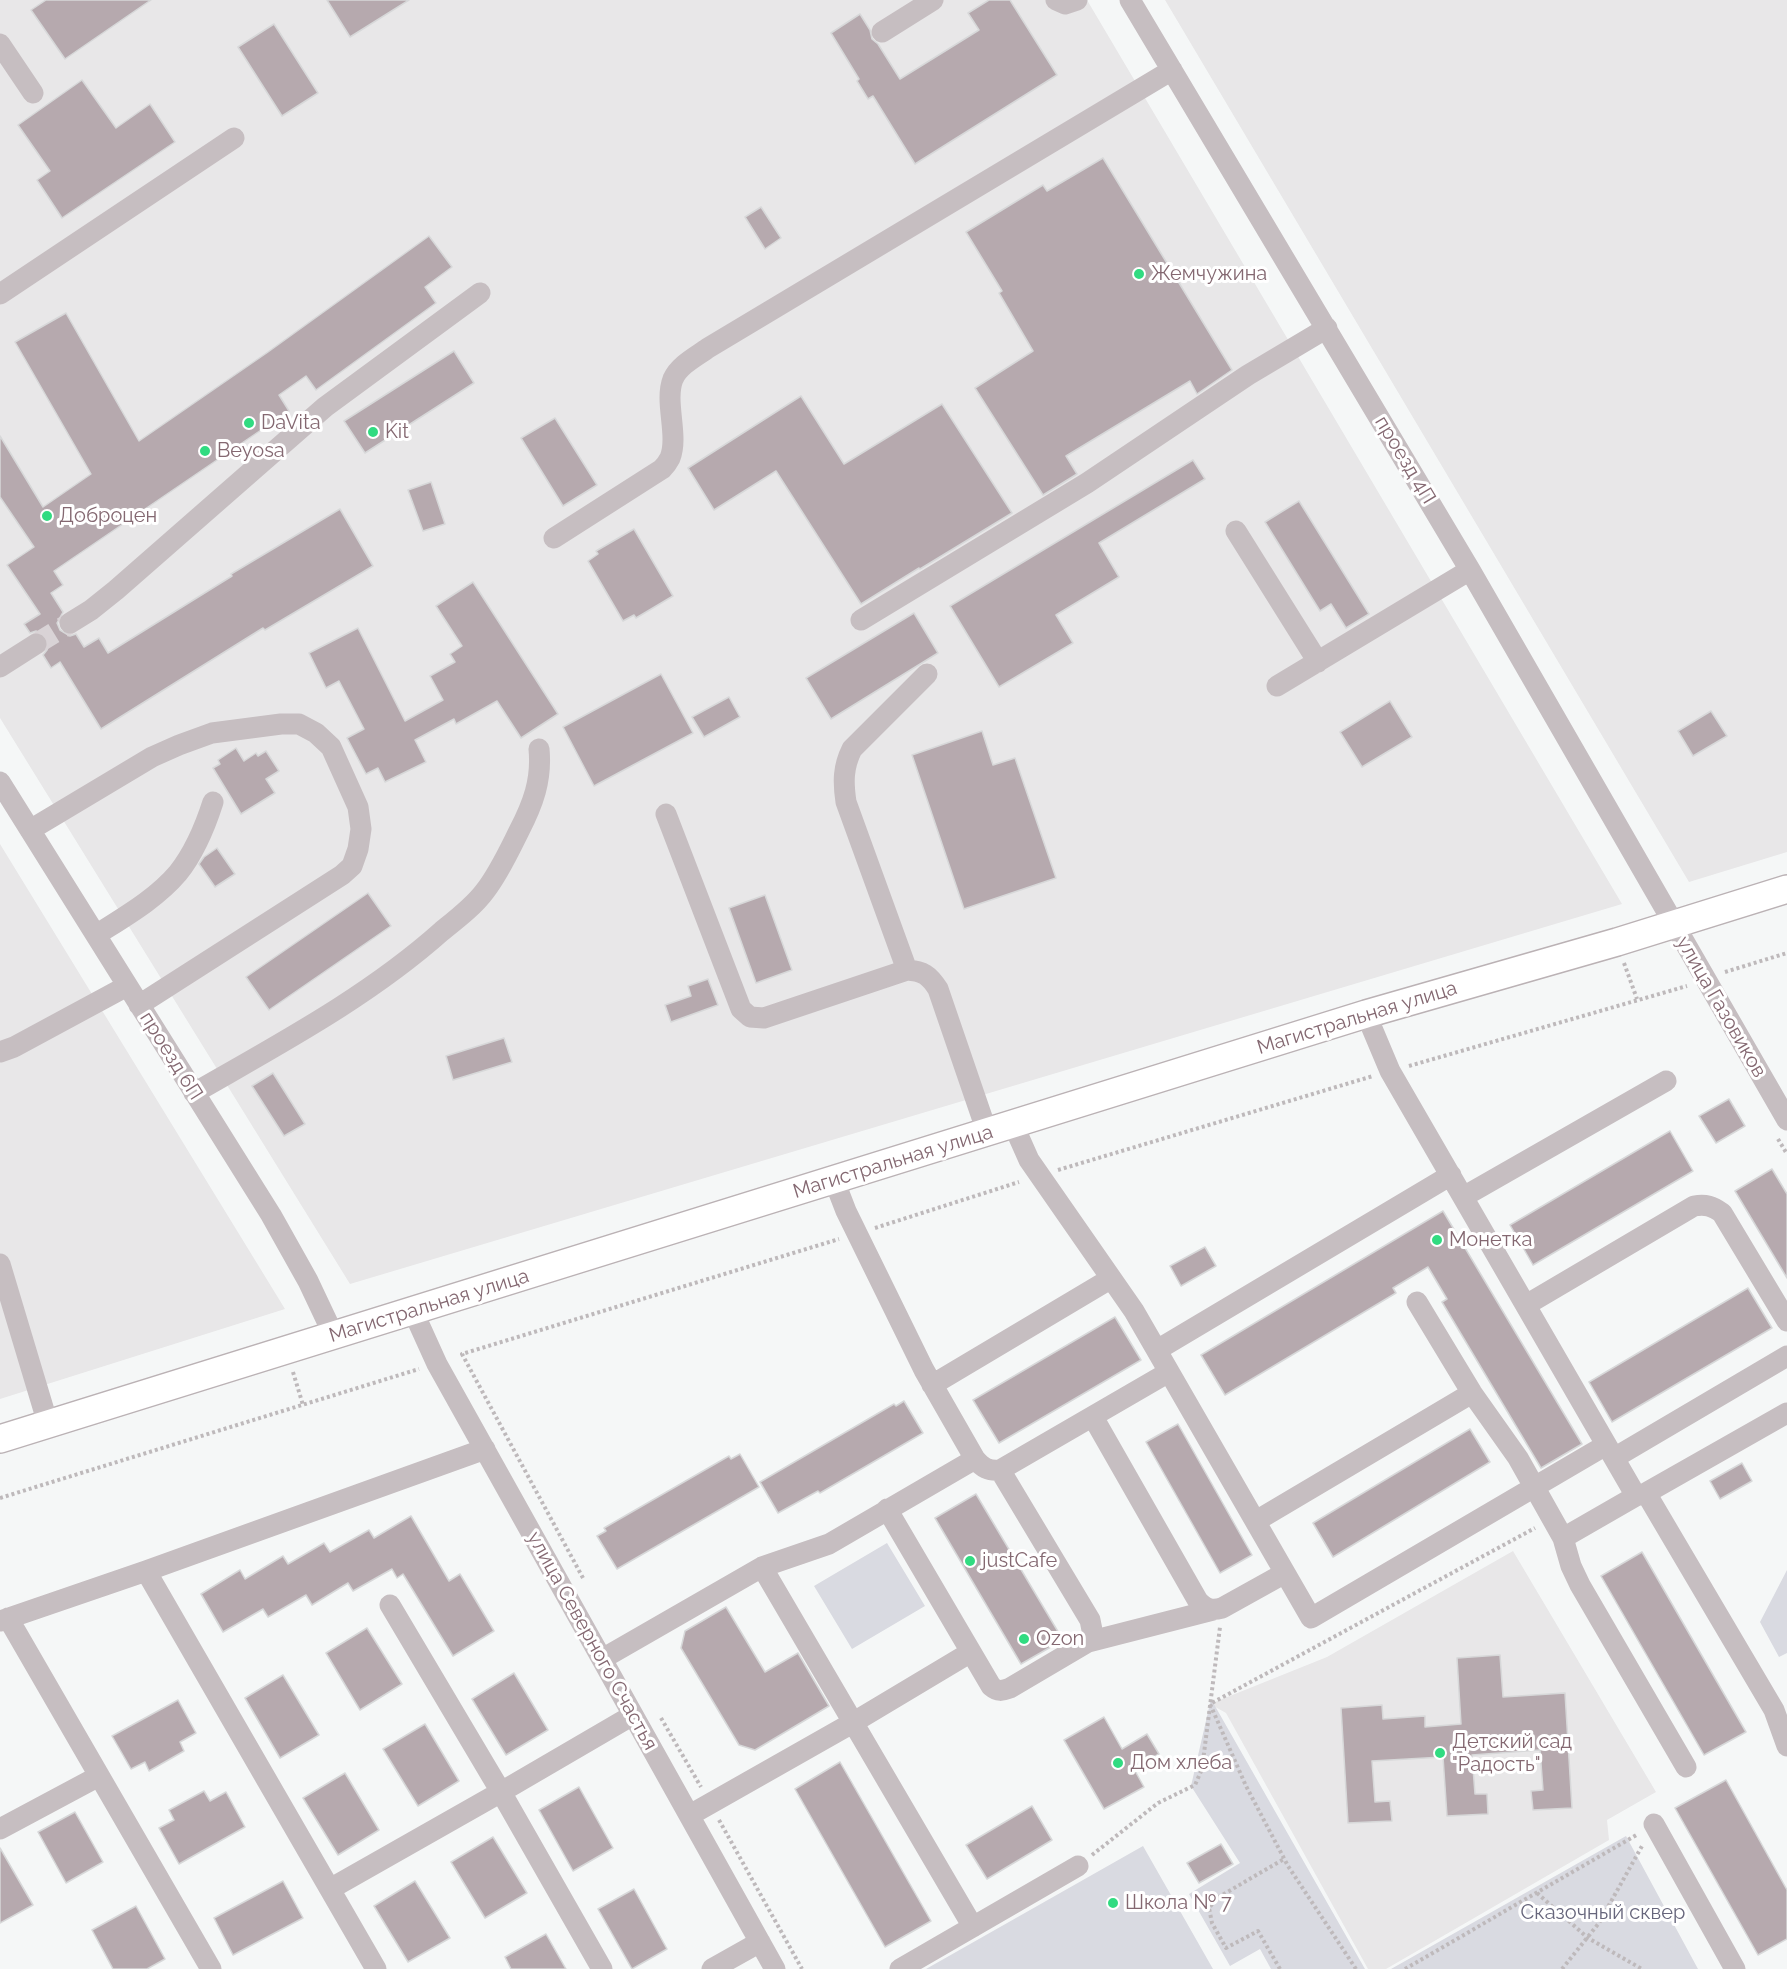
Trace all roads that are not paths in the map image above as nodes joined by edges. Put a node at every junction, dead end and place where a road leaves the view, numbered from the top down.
1 (933, 0) edge
2 (1056, 0) edge
3 (1077, 0) edge
4 (1130, 0) edge
5 (882, 32) dead end
6 (0, 44) edge
7 (1172, 70) junction
8 (33, 93) dead end
9 (234, 138) dead end
10 (480, 293) dead end
11 (0, 294) edge
12 (1327, 328) junction
13 (1236, 531) dead end
14 (554, 538) dead end
15 (1470, 570) junction
16 (861, 620) dead end
17 (70, 623) tunnel mouth
18 (36, 644) tunnel mouth
19 (1318, 662) junction
20 (0, 668) edge
21 (927, 674) dead end
22 (1277, 686) dead end
23 (539, 748) dead end
24 (0, 782) edge
25 (213, 802) dead end
26 (666, 814) dead end
27 (30, 830) junction
28 (1787, 890) edge
29 (1673, 925) junction
30 (96, 935) junction
31 (907, 970) junction
32 (127, 986) junction
33 (139, 1005) junction
34 (1366, 1014) junction
35 (0, 1052) edge
36 (1666, 1082) dead end
37 (194, 1093) junction
38 (1787, 1120) edge
39 (1013, 1124) junction
40 (987, 1132) junction
41 (1451, 1176) junction
42 (834, 1180) junction
43 (1464, 1197) junction
44 (0, 1264) edge
45 (1110, 1279) junction
46 (1417, 1302) dead end
47 (1526, 1305) junction
48 (413, 1311) junction
49 (1787, 1321) edge
50 (334, 1336) junction
51 (1157, 1350) junction
52 (1787, 1356) edge
53 (1169, 1372) junction
54 (932, 1385) junction
55 (1472, 1393) junction
56 (1787, 1413) edge
57 (1093, 1417) junction
58 (48, 1424) junction
59 (0, 1439) edge
60 (485, 1449) junction
61 (1610, 1451) junction
62 (975, 1459) junction
63 (1000, 1470) junction
64 (1534, 1486) junction
65 (1641, 1495) junction
66 (887, 1509) junction
67 (1256, 1521) junction
68 (1563, 1538) junction
69 (762, 1567) junction
70 (146, 1571) junction
71 (1285, 1573) junction
72 (390, 1605) dead end
73 (1218, 1609) junction
74 (4, 1620) edge
75 (1088, 1642) junction
76 (971, 1652) junction
77 (602, 1659) junction
78 (633, 1715) junction
79 (854, 1722) junction
80 (1787, 1746) edge
81 (1686, 1767) dead end
82 (99, 1776) junction
83 (501, 1792) junction
84 (690, 1815) junction
85 (1654, 1824) road end
86 (0, 1828) edge
87 (1078, 1866) road end
88 (330, 1889) junction
89 (973, 1927) junction
90 (760, 1942) junction
91 (212, 1969) edge
92 (376, 1969) edge
93 (602, 1969) edge
94 (712, 1969) edge
95 (775, 1969) edge
96 (900, 1969) edge
97 (1735, 1969) edge

1 - 5 street
2 - 3 street
4 - 7 street, проезд 4П
6 - 8 street
7 - 12 street, проезд 4П
7 - 14 street
9 - 11 street
10 - 17 street
12 - 15 street, проезд 4П
12 - 16 street
13 - 19 street
15 - 19 street
15 - 29 street, проезд 4П
18 - 20 street
19 - 22 street
21 - 31 street
23 - 37 street
24 - 27 street, проезд 6П
25 - 30 street
26 - 31 street
27 - 30 street, проезд 6П
27 - 33 street
28 - 29 main road, Магистральная улица
29 - 34 main road, Магистральная улица
29 - 38 street, улица Газовиков
30 - 32 street, проезд 6П
31 - 40 street
32 - 33 street, проезд 6П
32 - 35 street
33 - 37 street, проезд 6П
34 - 39 main road, Магистральная улица
34 - 41 street
36 - 43 street
37 - 50 street, проезд 6П
39 - 40 main road, Магистральная улица
39 - 45 street
40 - 42 main road, Магистральная улица
41 - 43 street
41 - 51 street
42 - 48 main road, Магистральная улица
42 - 54 street
43 - 47 street
44 - 58 street
45 - 51 street
45 - 54 street
46 - 55 street
47 - 49 street
47 - 61 street
48 - 50 main road, Магистральная улица
48 - 60 street, улица Северного Счастья
50 - 58 main road, Магистральная улица
51 - 53 street
52 - 61 street
53 - 57 street
53 - 67 street
54 - 62 street
55 - 64 street
55 - 67 street
56 - 65 street
57 - 63 street
57 - 73 street
58 - 59 main road, Магистральная улица
60 - 70 street
60 - 77 street, улица Северного Счастья
61 - 64 street
61 - 65 street
62 - 63 street
62 - 66 street
63 - 75 street
64 - 68 street
64 - 71 street
65 - 68 street
65 - 80 street
66 - 69 street
66 - 76 street
67 - 71 street
68 - 81 street
69 - 77 street
69 - 79 street
70 - 74 street
70 - 88 street
71 - 73 street
72 - 83 street
73 - 75 street
74 - 82 street
75 - 76 street
76 - 79 street
77 - 78 street, улица Северного Счастья
78 - 83 street
78 - 84 street, улица Северного Счастья
79 - 84 street
79 - 89 street
82 - 86 street
82 - 91 street
83 - 88 street
83 - 93 street
84 - 90 street, улица Северного Счастья
85 - 97 street
87 - 89 street
88 - 92 street
89 - 96 street
90 - 94 street
90 - 95 street, улица Северного Счастья

